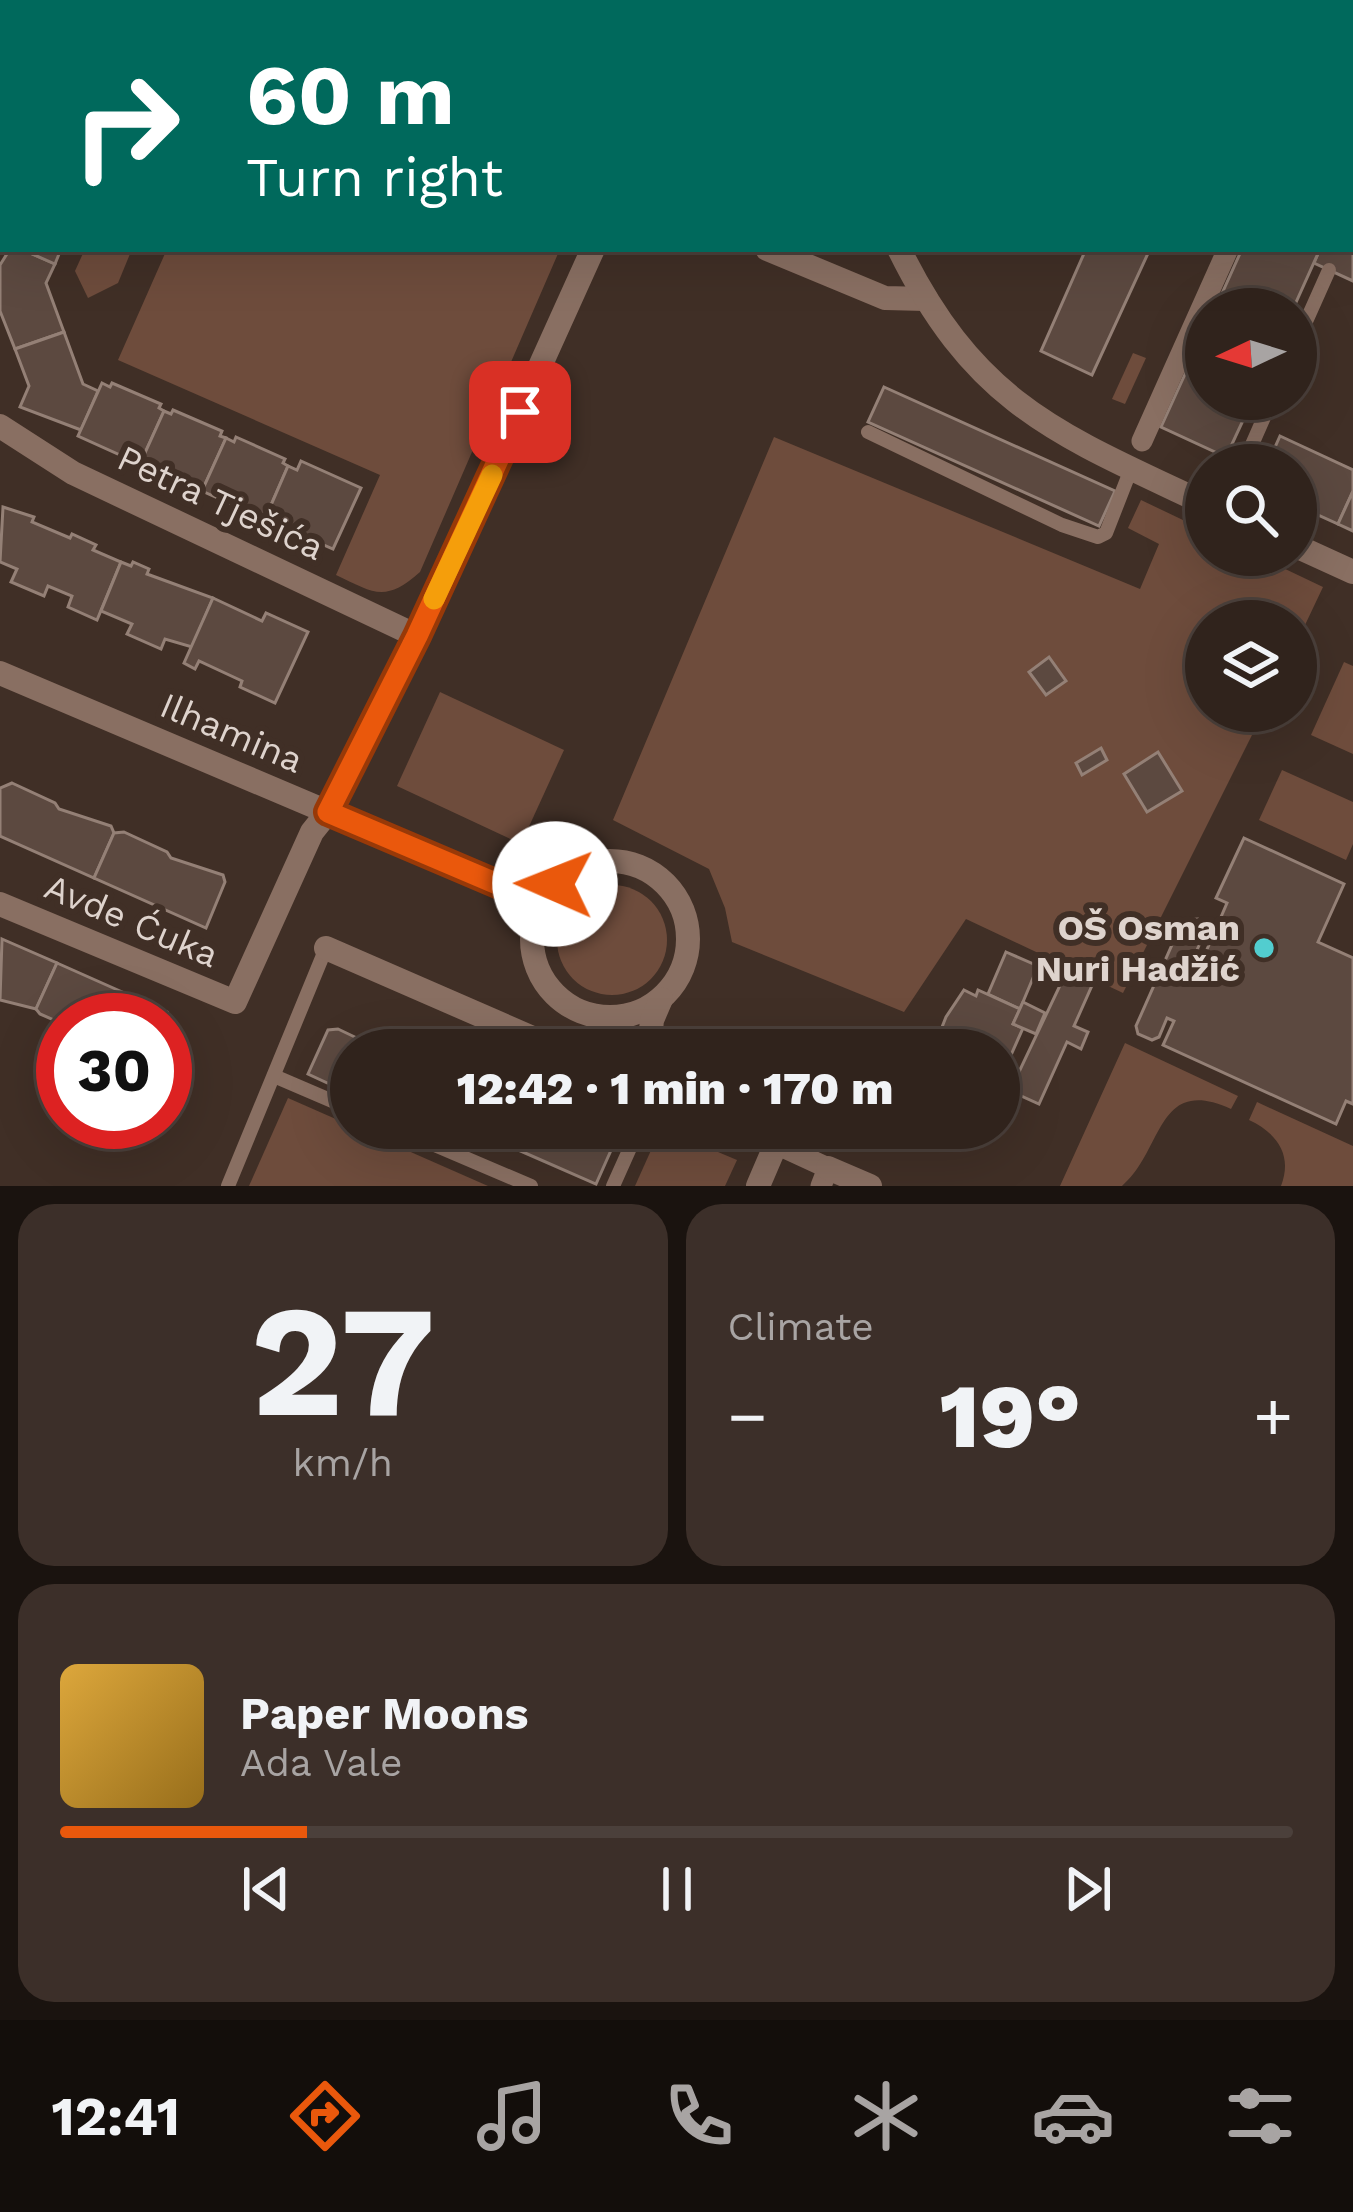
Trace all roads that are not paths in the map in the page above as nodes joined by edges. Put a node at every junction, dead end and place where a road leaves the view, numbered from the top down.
1 (591, 252) edge
2 (774, 252) edge
3 (901, 252) edge
4 (1227, 252) edge
5 (1329, 269) dead end
6 (1317, 296) edge
7 (926, 299) junction
8 (0, 426) edge
9 (868, 432) dead end
10 (1142, 441) dead end
11 (1131, 469) junction
12 (1185, 494) edge
13 (1317, 556) edge
14 (1353, 572) edge
15 (417, 636) junction
16 (0, 673) edge
17 (328, 812) junction
18 (555, 884) junction
19 (502, 886) junction
20 (0, 904) edge
21 (533, 927) junction
22 (326, 948) joint
23 (662, 999) junction
24 (604, 1017) junction
25 (512, 1029) edge
26 (617, 1029) edge
27 (651, 1029) edge
28 (274, 1076) junction
29 (330, 1100) edge
30 (444, 1149) edge
31 (630, 1149) edge
32 (774, 1149) edge
33 (783, 1149) edge
34 (825, 1177) edge
35 (228, 1186) edge
36 (531, 1186) edge
37 (614, 1186) edge
38 (758, 1186) edge
39 (870, 1186) edge

1 - 15 street
2 - 7 street
3 - 7 street
4 - 10 street
5 - 6 lane
7 - 11 street
8 - 15 street, Petra Tješića
9 - 11 lane
11 - 12 street
13 - 14 street
15 - 17 street
16 - 17 street, Ilhamina
17 - 19 street, Ilhamina
17 - 20 street, Avde Ćuka
18 - 19 street, Ilhamina
18 - 21 street
18 - 23 street
19 - 21 street, Ilhamina
21 - 24 street
22 - 25 street
22 - 28 lane
23 - 24 street
23 - 27 street
24 - 26 street
28 - 29 lane
28 - 35 lane
30 - 36 lane
31 - 37 lane
32 - 38 street
33 - 34 street
34 - 39 street

